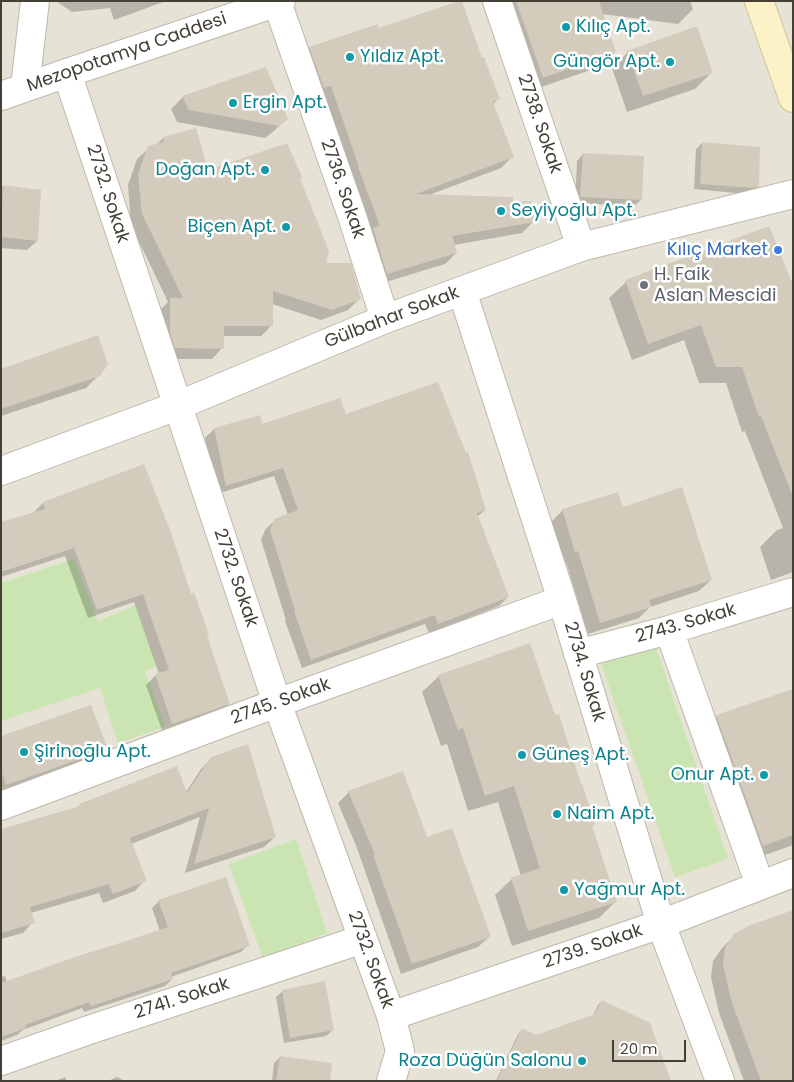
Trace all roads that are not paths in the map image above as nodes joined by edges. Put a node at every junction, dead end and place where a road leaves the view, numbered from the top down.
1 (35, 1) edge
2 (497, 1) edge
3 (759, 1) edge
4 (279, 2) edge
5 (67, 73) junction
6 (13, 92) edge
7 (793, 98) edge
8 (793, 194) edge
9 (581, 247) junction
10 (462, 291) junction
11 (385, 319) junction
12 (177, 406) junction
13 (1, 471) edge
14 (793, 592) edge
15 (562, 600) junction
16 (669, 630) junction
17 (578, 654) junction
18 (277, 703) junction
19 (1, 806) edge
20 (793, 873) edge
21 (760, 885) junction
22 (661, 924) junction
23 (363, 939) junction
24 (391, 1016) junction
25 (1, 1061) edge
26 (391, 1081) edge
27 (720, 1081) edge

1 - 6 street
2 - 9 street, 2738. Sokak
3 - 7 main road
4 - 5 street, Mezopotamya Caddesi
4 - 11 street, 2736. Sokak
5 - 6 street, Mezopotamya Caddesi
5 - 12 street, 2732. Sokak
8 - 9 street, Gülbahar Sokak
9 - 10 street, Gülbahar Sokak
10 - 11 street, Gülbahar Sokak
10 - 15 street, 2734. Sokak
11 - 12 street, Gülbahar Sokak
12 - 13 street, Gülbahar Sokak
12 - 18 street, 2732. Sokak
14 - 16 street, 2743. Sokak
15 - 17 street, 2734. Sokak
15 - 18 street, 2745. Sokak
16 - 17 street, 2743. Sokak
16 - 21 street
17 - 22 street, 2734. Sokak
18 - 19 street, 2745. Sokak
18 - 23 street, 2732. Sokak
20 - 21 street, 2739. Sokak
21 - 22 street, 2739. Sokak
22 - 24 street, 2739. Sokak
22 - 27 street, 2734. Sokak
23 - 24 street, 2732. Sokak
23 - 25 street, 2741. Sokak
24 - 26 street, 2732. Sokak

